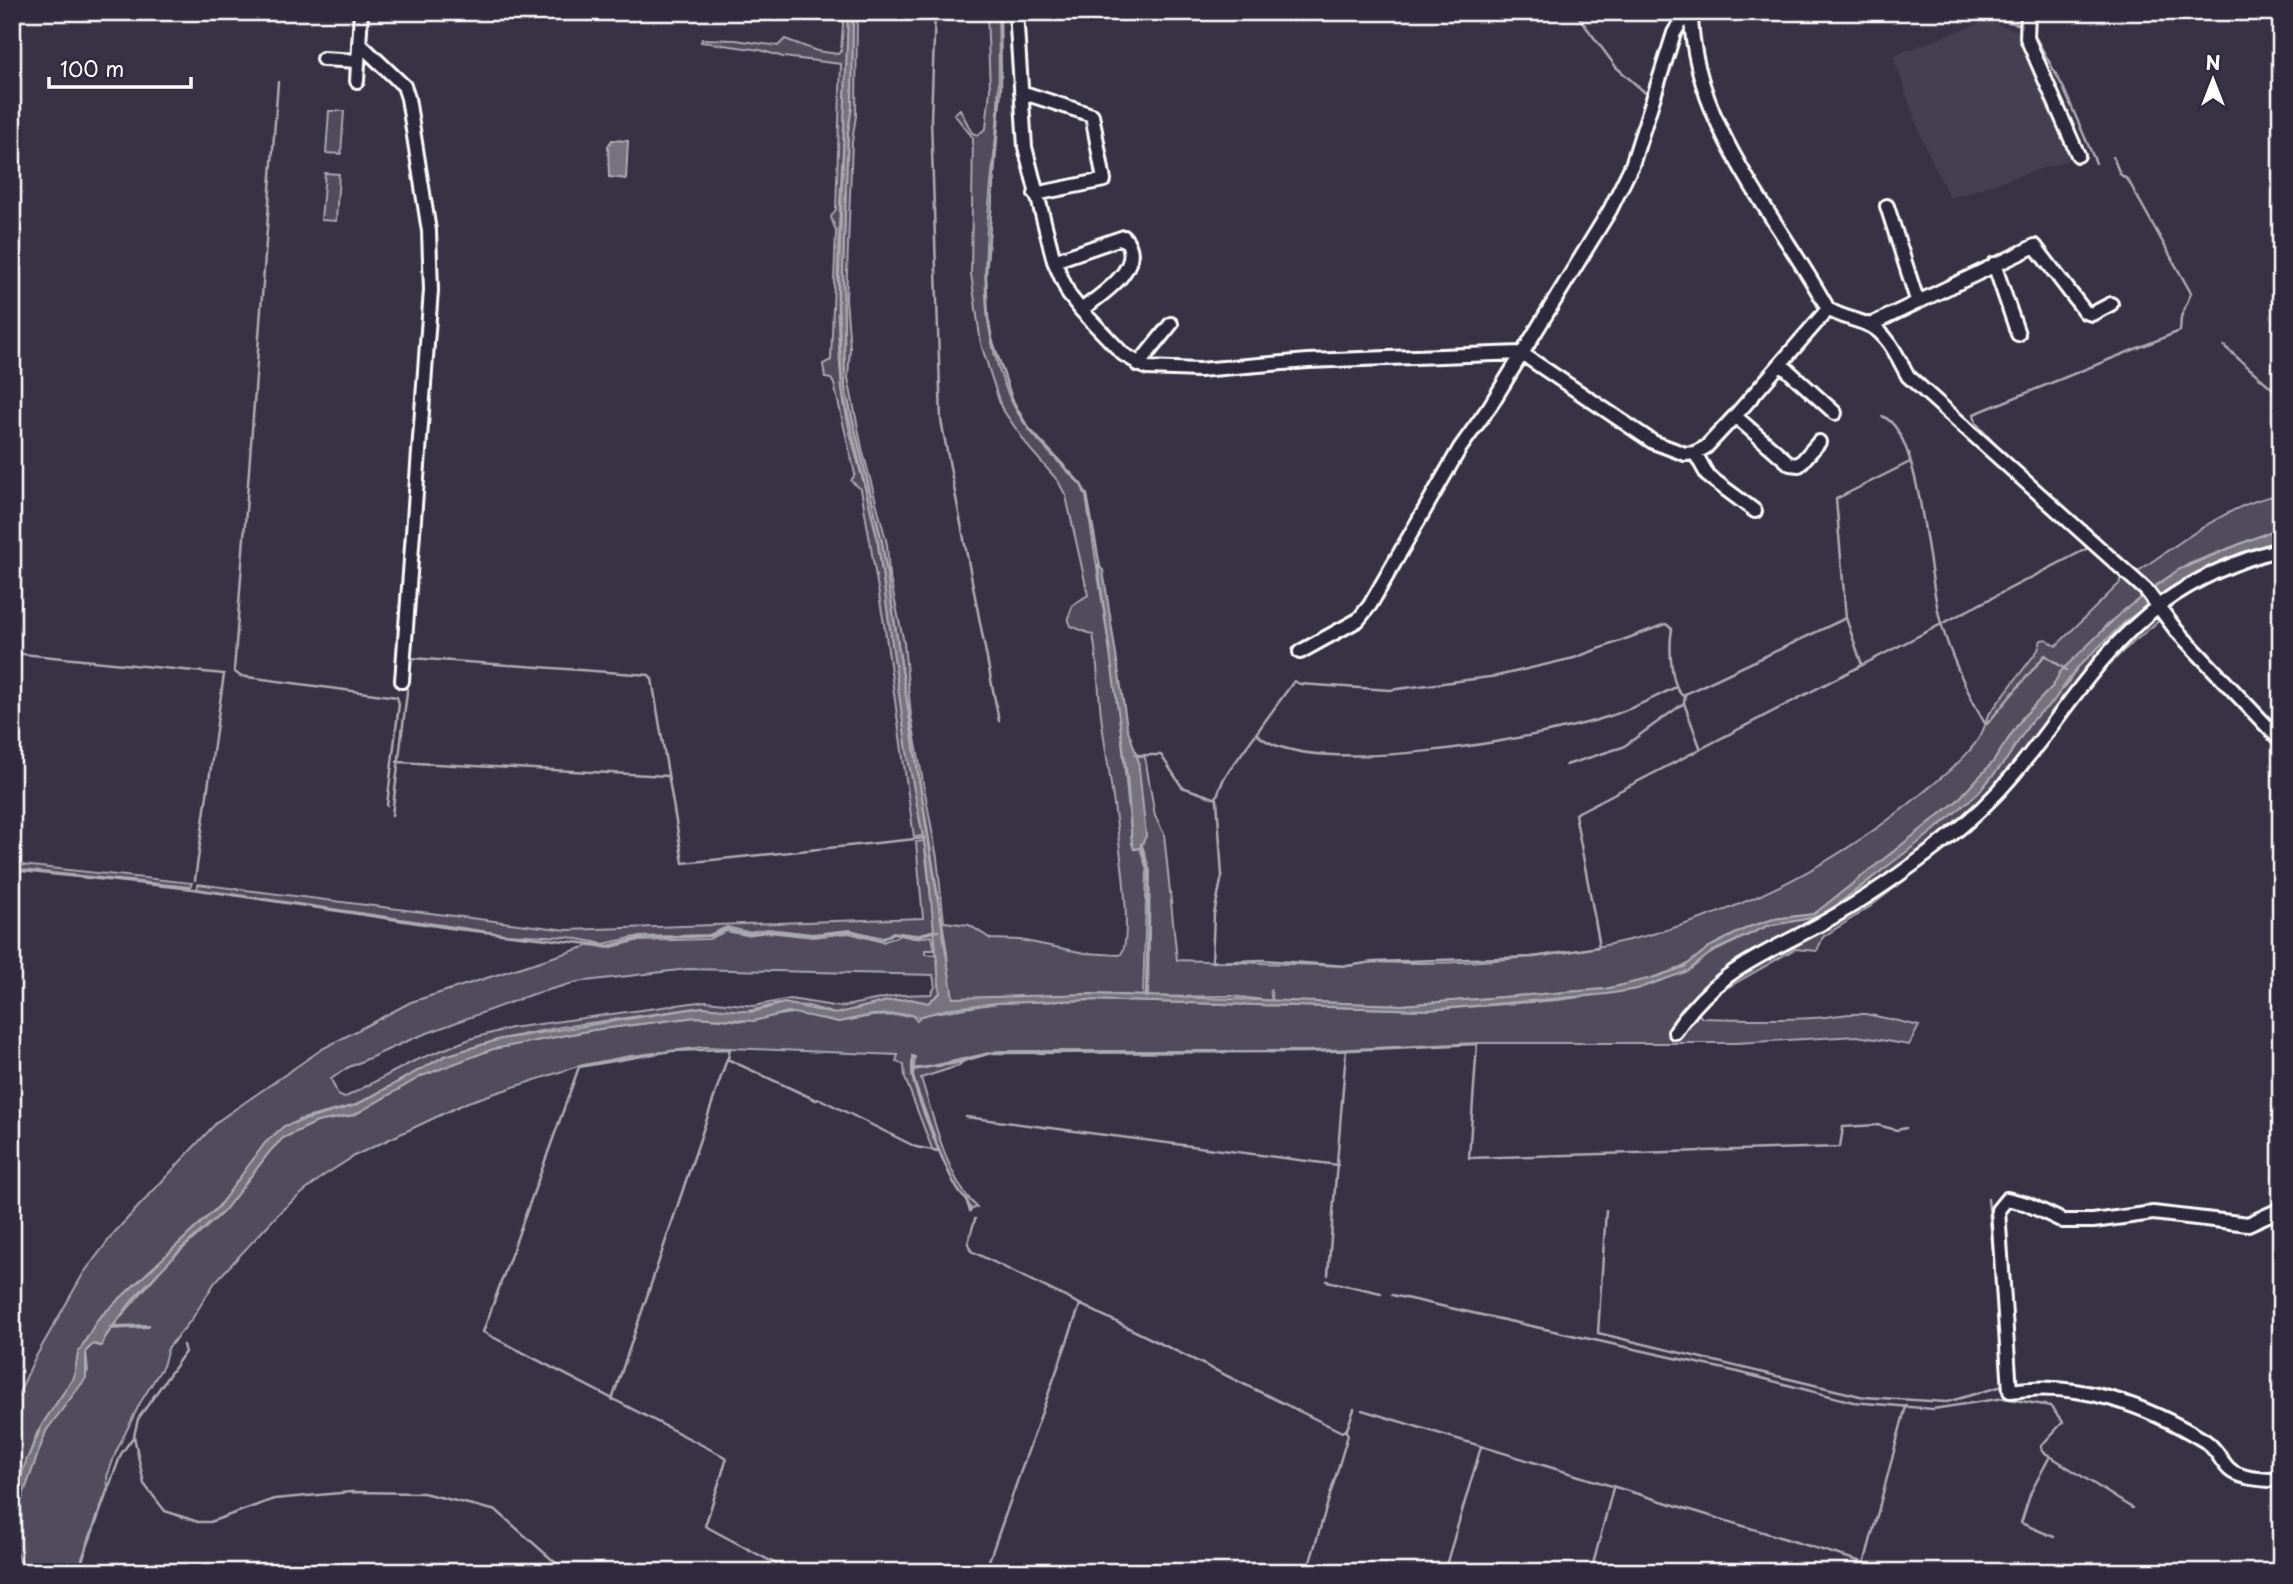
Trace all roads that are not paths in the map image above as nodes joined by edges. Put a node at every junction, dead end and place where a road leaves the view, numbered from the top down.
1 (361, 12) edge
2 (1016, 12) edge
3 (1691, 13) edge
4 (2027, 22) edge
5 (359, 43) junction
6 (323, 59) dead end
7 (358, 61) junction
8 (357, 81) dead end
9 (1021, 92) junction
10 (2078, 155) dead end
11 (1035, 194) junction
12 (1887, 206) dead end
13 (1054, 261) junction
14 (1994, 264) junction
15 (1917, 300) junction
16 (2112, 304) dead end
17 (1828, 309) junction
18 (1082, 310) junction
19 (1171, 324) dead end
20 (1870, 325) junction
21 (2018, 334) dead end
22 (1521, 353) junction
23 (1781, 364) junction
24 (1138, 365) junction
25 (1835, 413) dead end
26 (1735, 416) junction
27 (1819, 442) dead end
28 (1695, 453) junction
29 (1755, 511) dead end
30 (2281, 549) edge
31 (2154, 598) junction
32 (1300, 652) dead end
33 (402, 681) dead end
34 (2281, 741) edge
35 (1675, 1032) dead end
36 (2281, 1209) edge
37 (2281, 1481) edge

1 - 5 street
2 - 9 street
3 - 17 street
3 - 22 street
4 - 10 street
5 - 7 street
5 - 33 street
6 - 7 street
7 - 8 street
9 - 11 street
9 - 11 street
11 - 13 street
12 - 15 street
13 - 18 street
13 - 18 street
14 - 15 street
14 - 16 street
14 - 21 street
15 - 20 street
17 - 20 street
17 - 23 street
18 - 24 street
19 - 24 street
20 - 31 street
22 - 24 street
22 - 28 street
22 - 32 street
23 - 25 street
23 - 26 street
26 - 27 street
26 - 28 street
28 - 29 street
30 - 31 street
31 - 34 street
31 - 35 street
36 - 37 street

